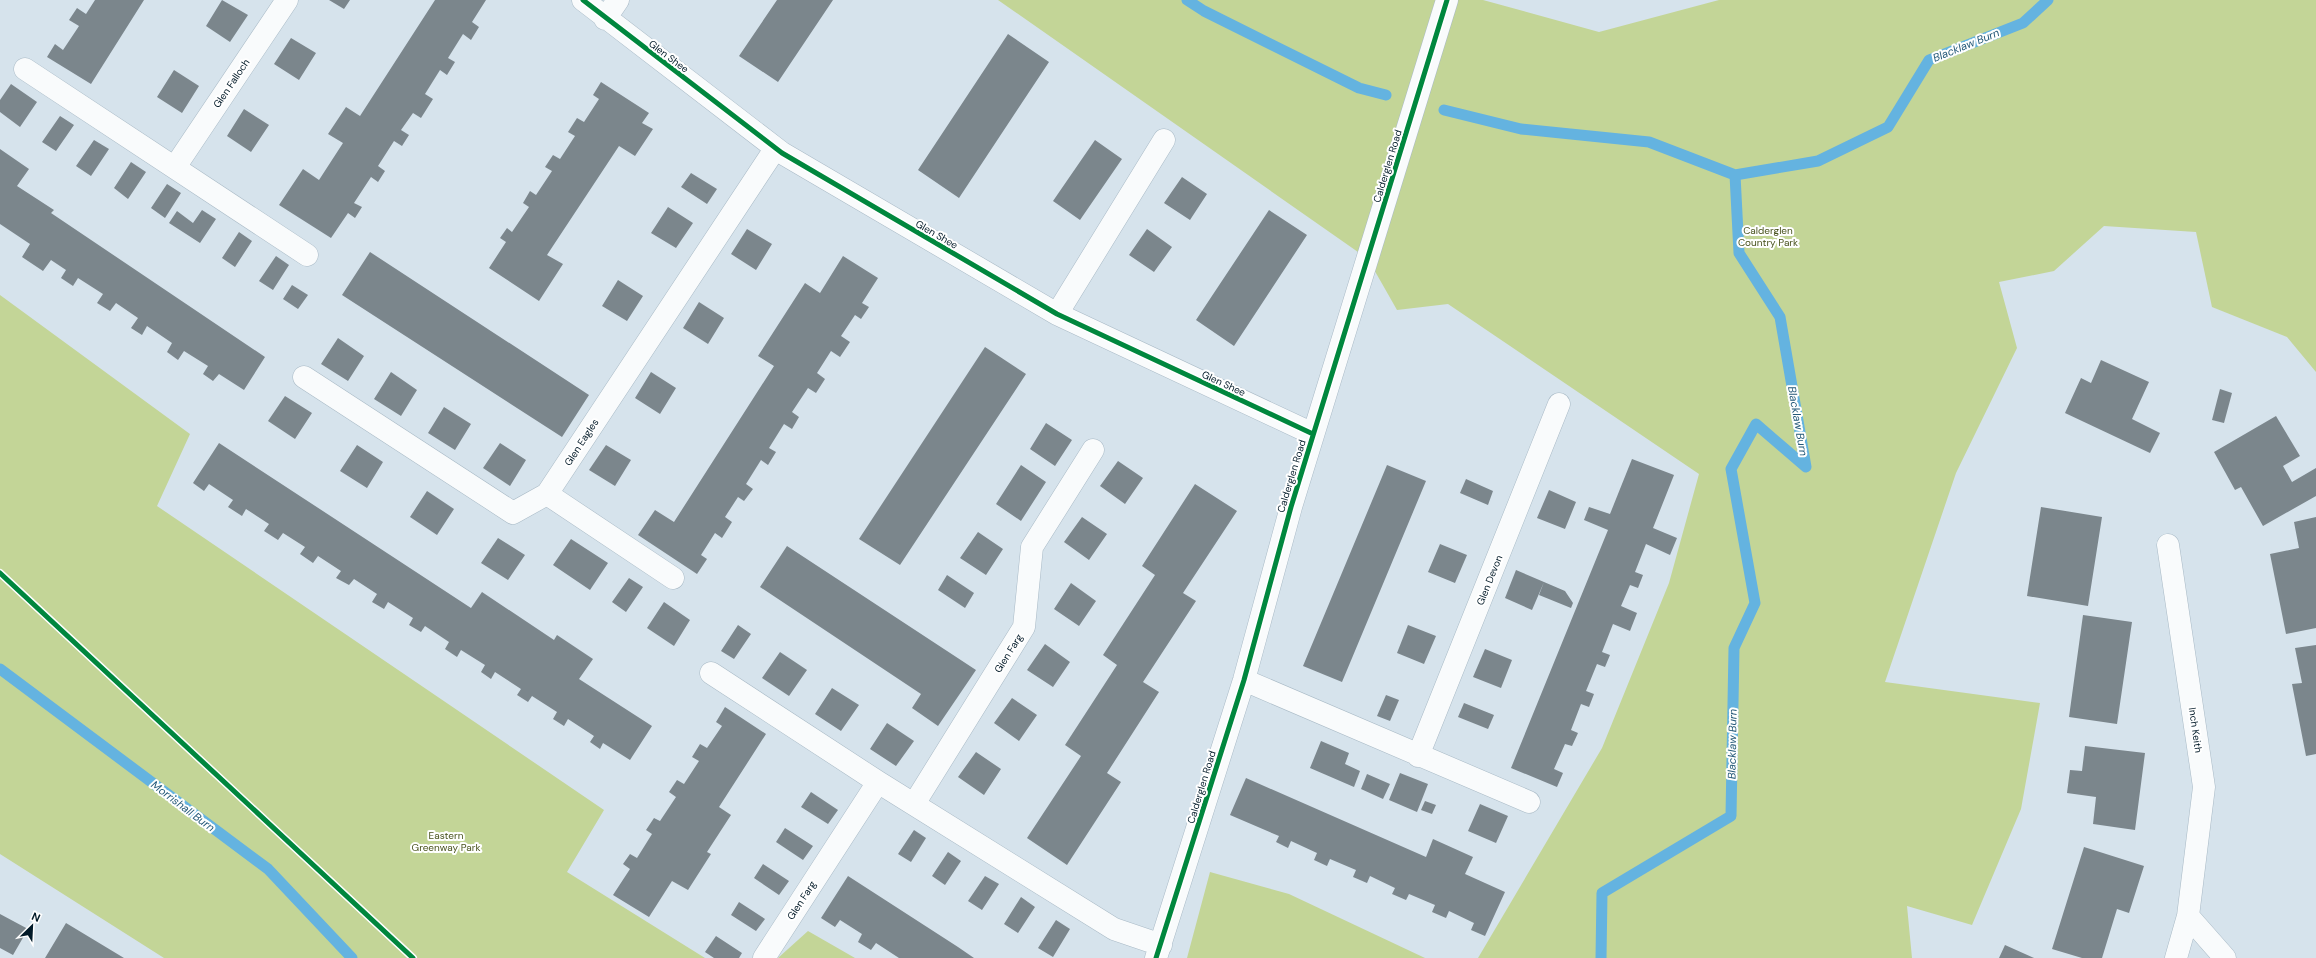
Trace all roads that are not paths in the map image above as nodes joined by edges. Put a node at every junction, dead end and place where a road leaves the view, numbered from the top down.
1 (287, 0) edge
2 (583, 0) edge
3 (618, 0) edge
4 (1446, 0) edge
5 (605, 19) junction
6 (25, 69) dead end
7 (1164, 140) dead end
8 (775, 149) junction
9 (175, 167) junction
10 (307, 255) dead end
11 (1056, 314) junction
12 (304, 377) dead end
13 (1559, 404) dead end
14 (1313, 434) junction
15 (1093, 450) dead end
16 (547, 494) junction
17 (2168, 545) dead end
18 (673, 578) dead end
19 (711, 673) dead end
20 (1244, 680) junction
21 (1418, 756) junction
22 (878, 782) junction
23 (1529, 802) dead end
24 (914, 804) junction
25 (2188, 916) junction
26 (1159, 951) edge
27 (764, 958) edge
28 (2176, 958) edge
29 (2224, 958) edge

1 - 9 street, Glen Falloch
2 - 5 street, Glen Shee
3 - 5 street
4 - 14 street, Calderglen Road
5 - 8 street, Glen Shee
6 - 9 street
7 - 11 street
8 - 11 street, Glen Shee
8 - 16 street, Glen Eagles
9 - 10 street
11 - 14 street, Glen Shee
12 - 16 street, Glen Eagles
13 - 21 street, Glen Devon
14 - 20 street, Calderglen Road
15 - 24 street, Glen Farg
16 - 18 street
17 - 25 street, Inch Keith
19 - 22 street
20 - 21 street
20 - 26 street, Calderglen Road
21 - 23 street
22 - 24 street
22 - 27 street, Glen Farg
24 - 26 street
25 - 28 street, Inch Keith
25 - 29 street

